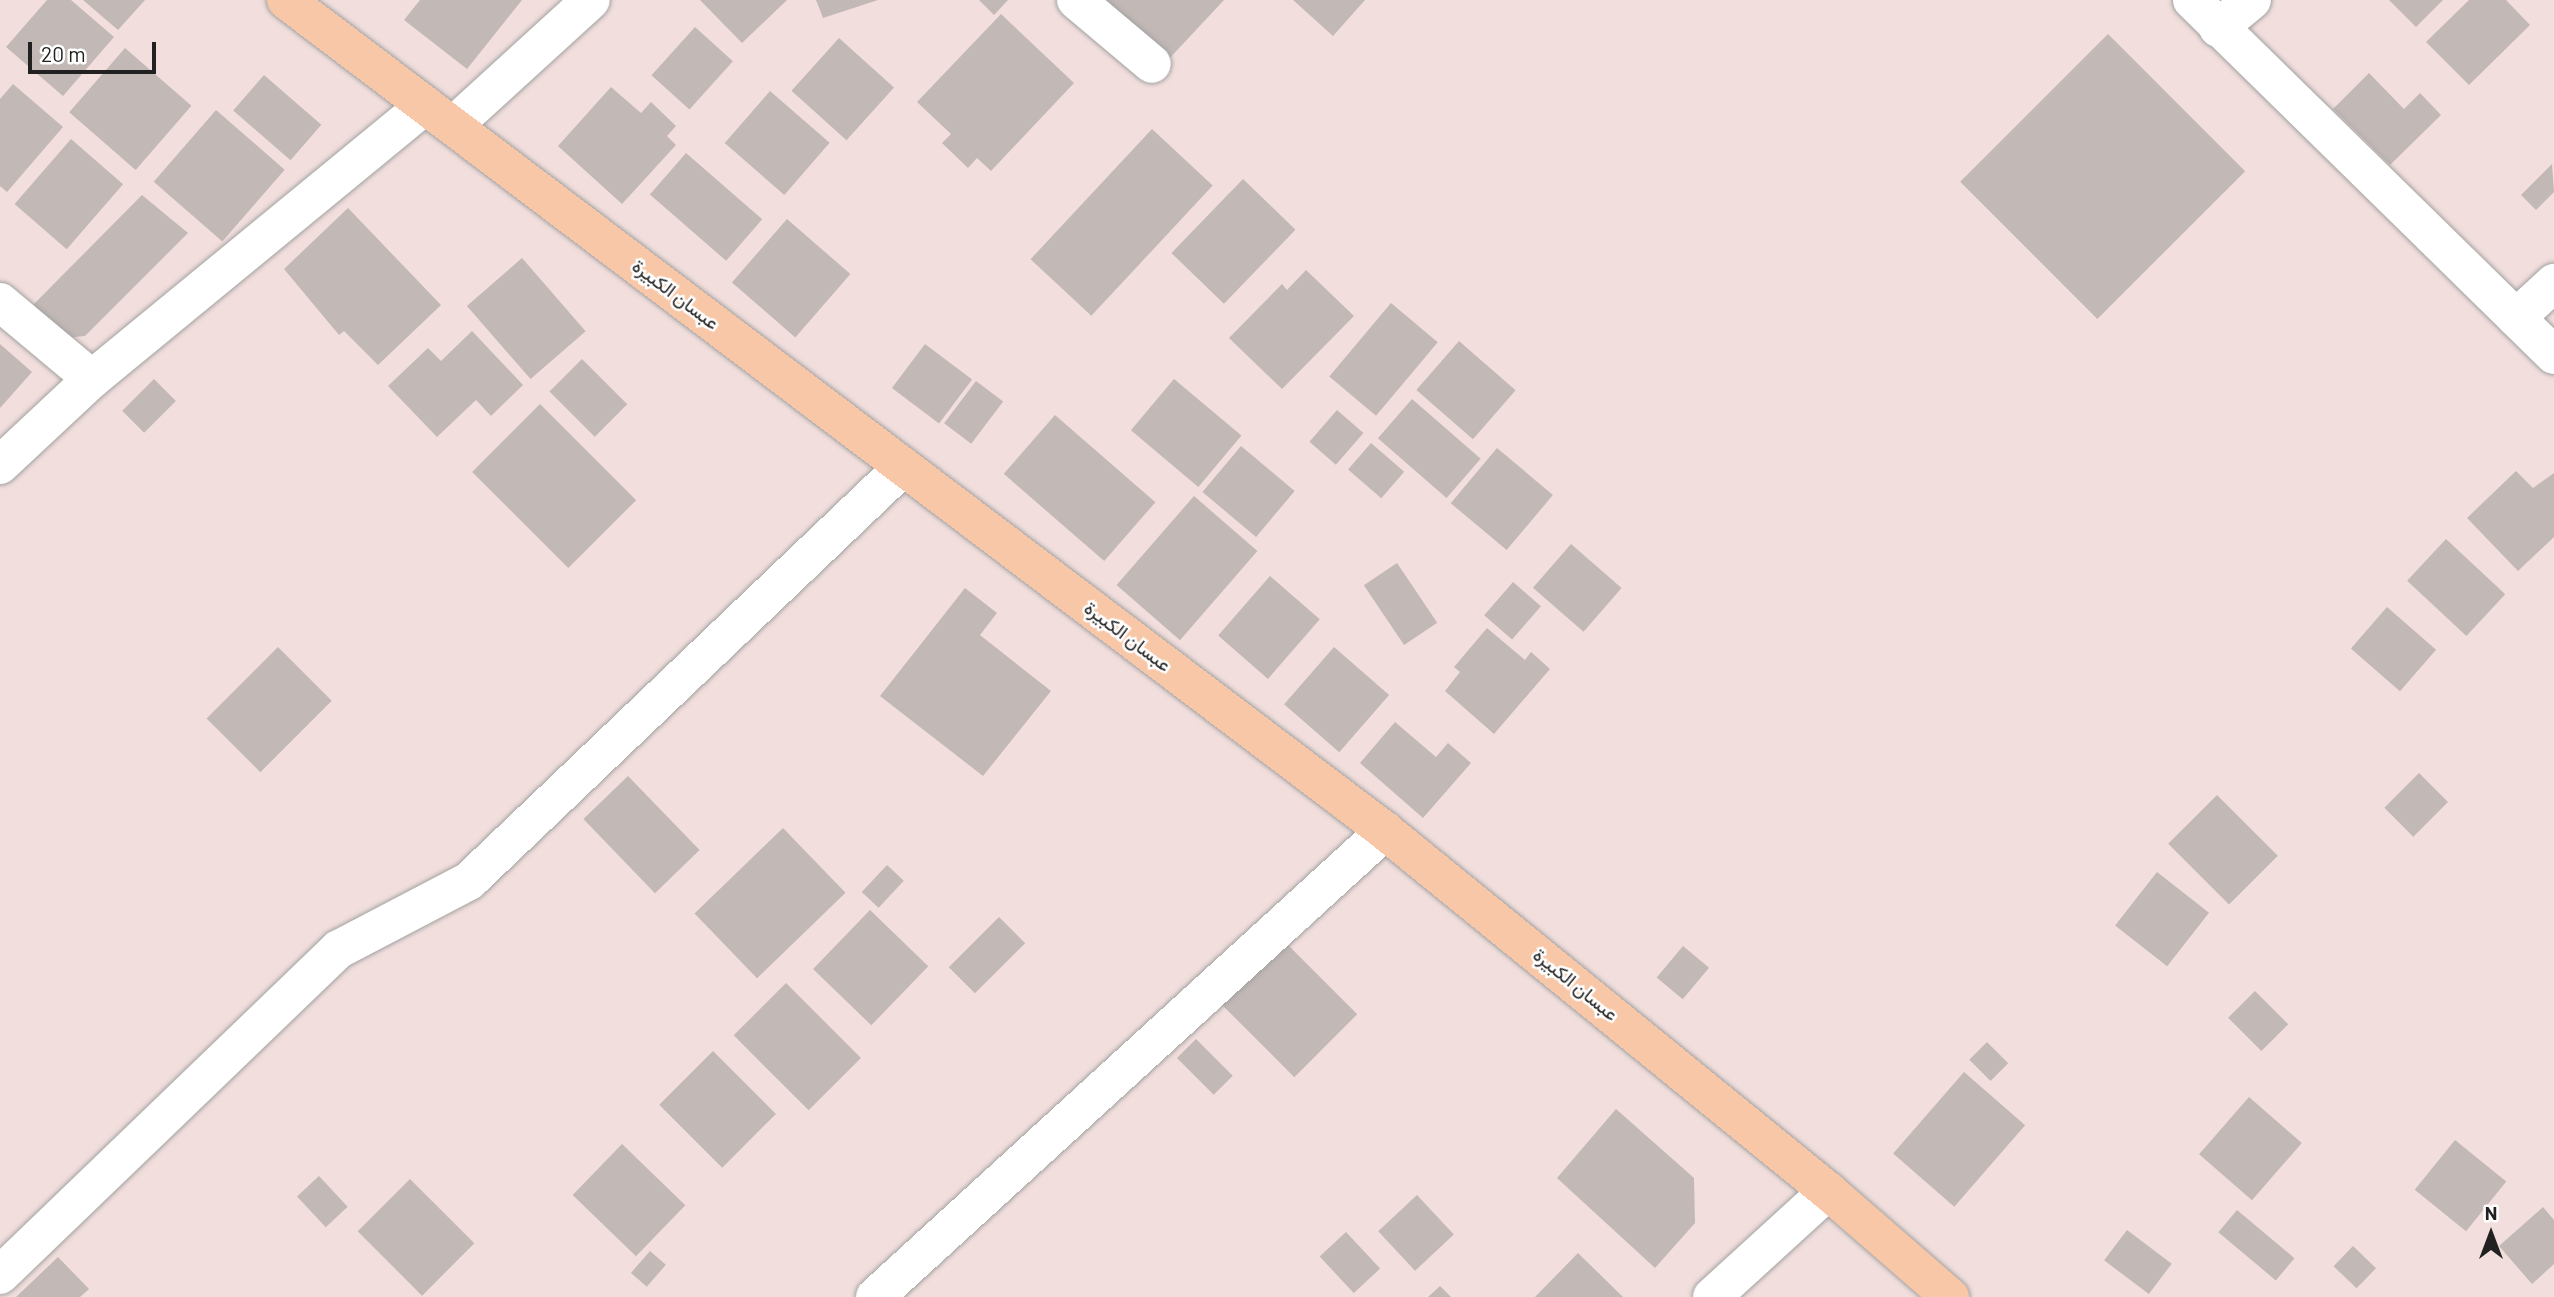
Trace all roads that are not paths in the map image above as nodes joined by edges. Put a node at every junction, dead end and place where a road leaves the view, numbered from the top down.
1 (286, 0) edge
2 (591, 0) edge
3 (1076, 0) edge
4 (2192, 0) edge
5 (2252, 0) edge
6 (2218, 27) junction
7 (1152, 64) dead end
8 (439, 115) junction
9 (2554, 283) edge
10 (0, 302) edge
11 (2516, 318) junction
12 (2554, 355) edge
13 (92, 379) junction
14 (0, 465) edge
15 (903, 467) junction
16 (1385, 831) junction
17 (1828, 1191) junction
18 (0, 1275) edge
19 (875, 1297) edge
20 (1712, 1297) edge
21 (1950, 1297) edge

1 - 8 main road, عبسان الكبيرة
2 - 8 street
3 - 7 street
4 - 6 street
5 - 6 street
6 - 11 street
8 - 13 street
8 - 15 main road, عبسان الكبيرة
9 - 11 street
10 - 13 street
11 - 12 street
13 - 14 street
15 - 16 main road, عبسان الكبيرة
15 - 18 street
16 - 17 main road, عبسان الكبيرة
16 - 19 street
17 - 20 street
17 - 21 main road, عبسان الكبيرة

